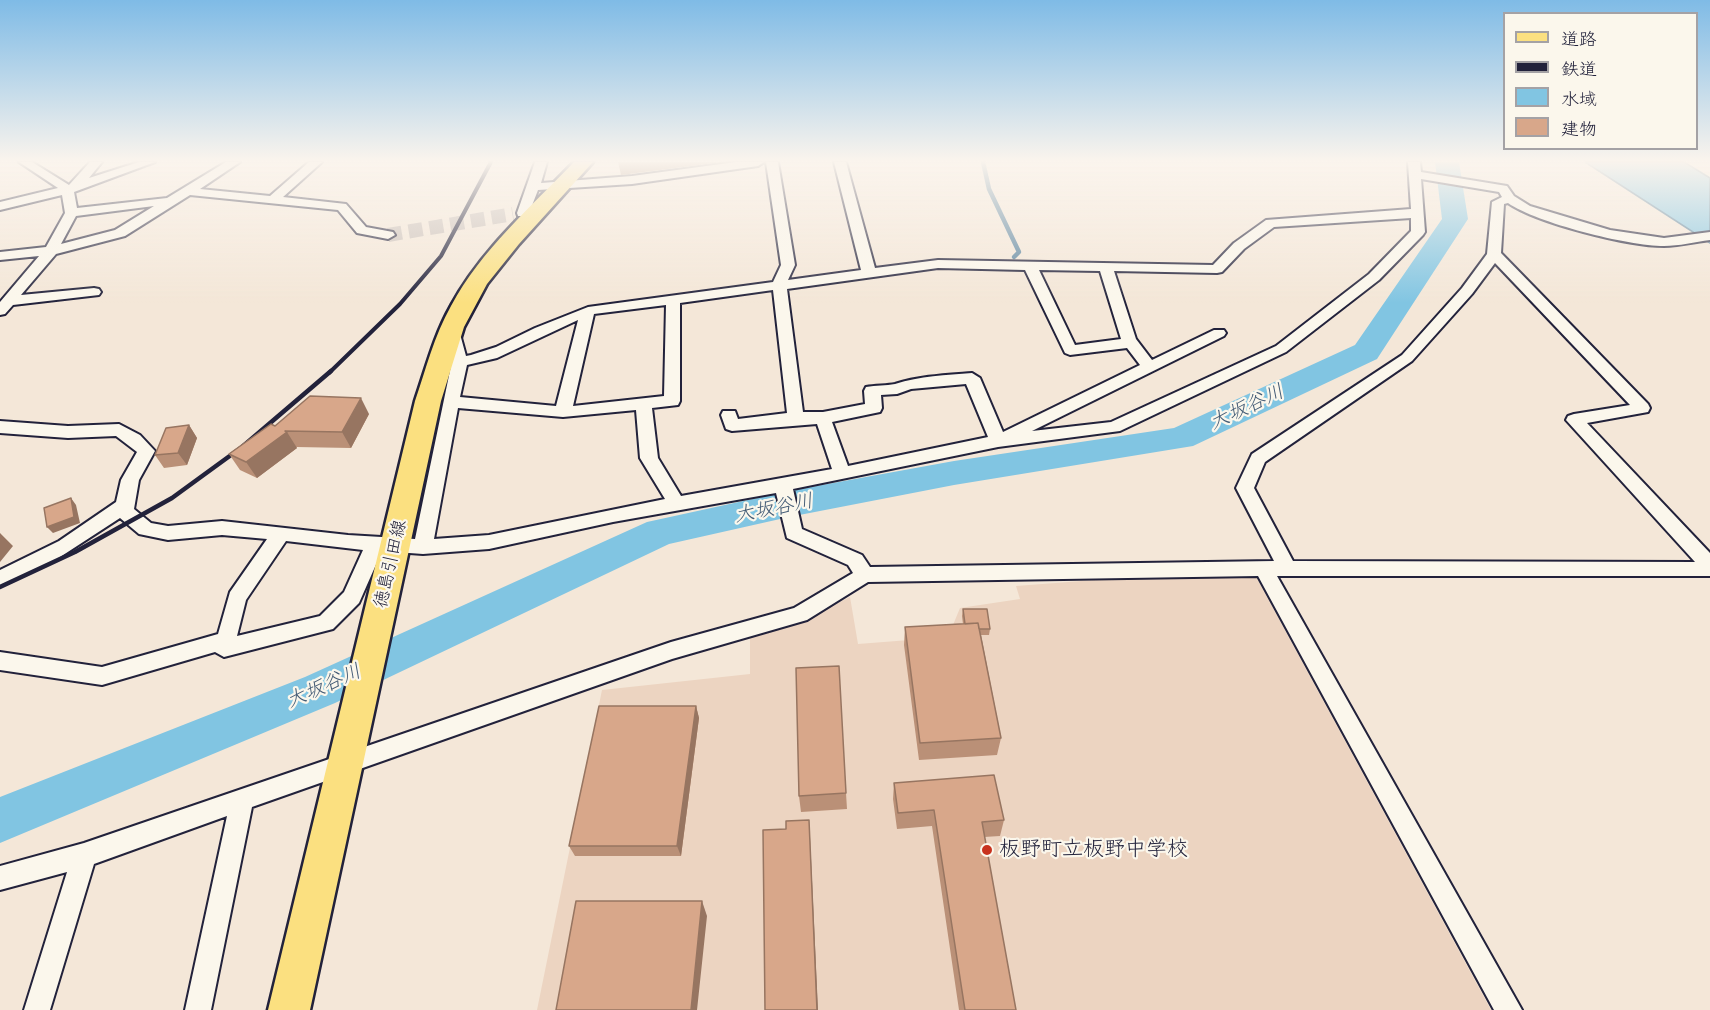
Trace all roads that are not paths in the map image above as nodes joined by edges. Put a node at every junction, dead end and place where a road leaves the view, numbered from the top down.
1 (71, 209) edge
2 (101, 209) edge
3 (158, 209) edge
4 (344, 209) edge
5 (523, 209) edge
6 (532, 209) edge
7 (779, 209) edge
8 (852, 209) edge
9 (1497, 209) edge
10 (1529, 209) edge
11 (1418, 210) joint
12 (71, 213) junction
13 (518, 220) junction
14 (388, 235) tunnel mouth
15 (1702, 238) edge
16 (1710, 250) edge
17 (51, 251) junction
18 (1494, 254) junction
19 (0, 256) edge
20 (1030, 266) junction
21 (1106, 267) junction
22 (869, 273) junction
23 (779, 285) junction
24 (94, 292) dead end
25 (673, 300) junction
26 (5, 306) edge
27 (588, 311) junction
28 (452, 326) junction
29 (1219, 333) dead end
30 (1131, 343) junction
31 (460, 361) junction
32 (1149, 367) junction
33 (451, 402) junction
34 (643, 404) junction
35 (563, 412) junction
36 (729, 415) dead end
37 (796, 418) junction
38 (823, 418) junction
39 (0, 427) edge
40 (998, 441) junction
41 (842, 474) junction
42 (783, 487) junction
43 (676, 503) junction
44 (125, 505) junction
45 (281, 533) junction
46 (386, 545) junction
47 (423, 547) junction
48 (1710, 567) edge
49 (1263, 568) junction
50 (1287, 568) junction
51 (865, 575) junction
52 (0, 578) edge
53 (226, 640) junction
54 (0, 661) edge
55 (345, 763) junction
56 (242, 801) junction
57 (84, 855) junction
58 (0, 878) edge
59 (37, 1010) edge
60 (198, 1010) edge
61 (289, 1010) edge
62 (1509, 1010) edge

1 - 12 street
2 - 12 street
3 - 17 street
4 - 14 street
5 - 13 street
6 - 13 main road, 徳島引田線
7 - 23 street
8 - 22 street
9 - 18 street
10 - 15 street
11 - 21 street
11 - 40 street
12 - 17 street
13 - 28 main road, 徳島引田線
15 - 16 street
17 - 19 street
17 - 26 street
18 - 48 street
18 - 50 street
20 - 21 street
20 - 22 street
20 - 30 street
21 - 30 street
22 - 23 street
23 - 25 street
23 - 37 street
24 - 26 street
25 - 27 street
25 - 34 street
27 - 31 street
27 - 35 street
28 - 31 street
28 - 46 main road, 徳島引田線
29 - 32 street
30 - 32 street
31 - 33 street
32 - 40 street
33 - 35 street
33 - 47 street
34 - 35 street
34 - 43 street
36 - 37 street
37 - 38 street
38 - 40 street
38 - 41 street
39 - 44 street
40 - 41 street
41 - 42 street
42 - 43 street
42 - 51 street
43 - 47 street
44 - 45 street
44 - 52 street
45 - 46 street
45 - 53 street
46 - 47 street
46 - 53 street
46 - 55 main road, 徳島引田線
48 - 50 street
49 - 50 street
49 - 51 street
49 - 62 street
51 - 55 street
53 - 54 street
55 - 56 street
55 - 61 main road, 徳島引田線
56 - 57 street
56 - 60 street
57 - 58 street
57 - 59 street

